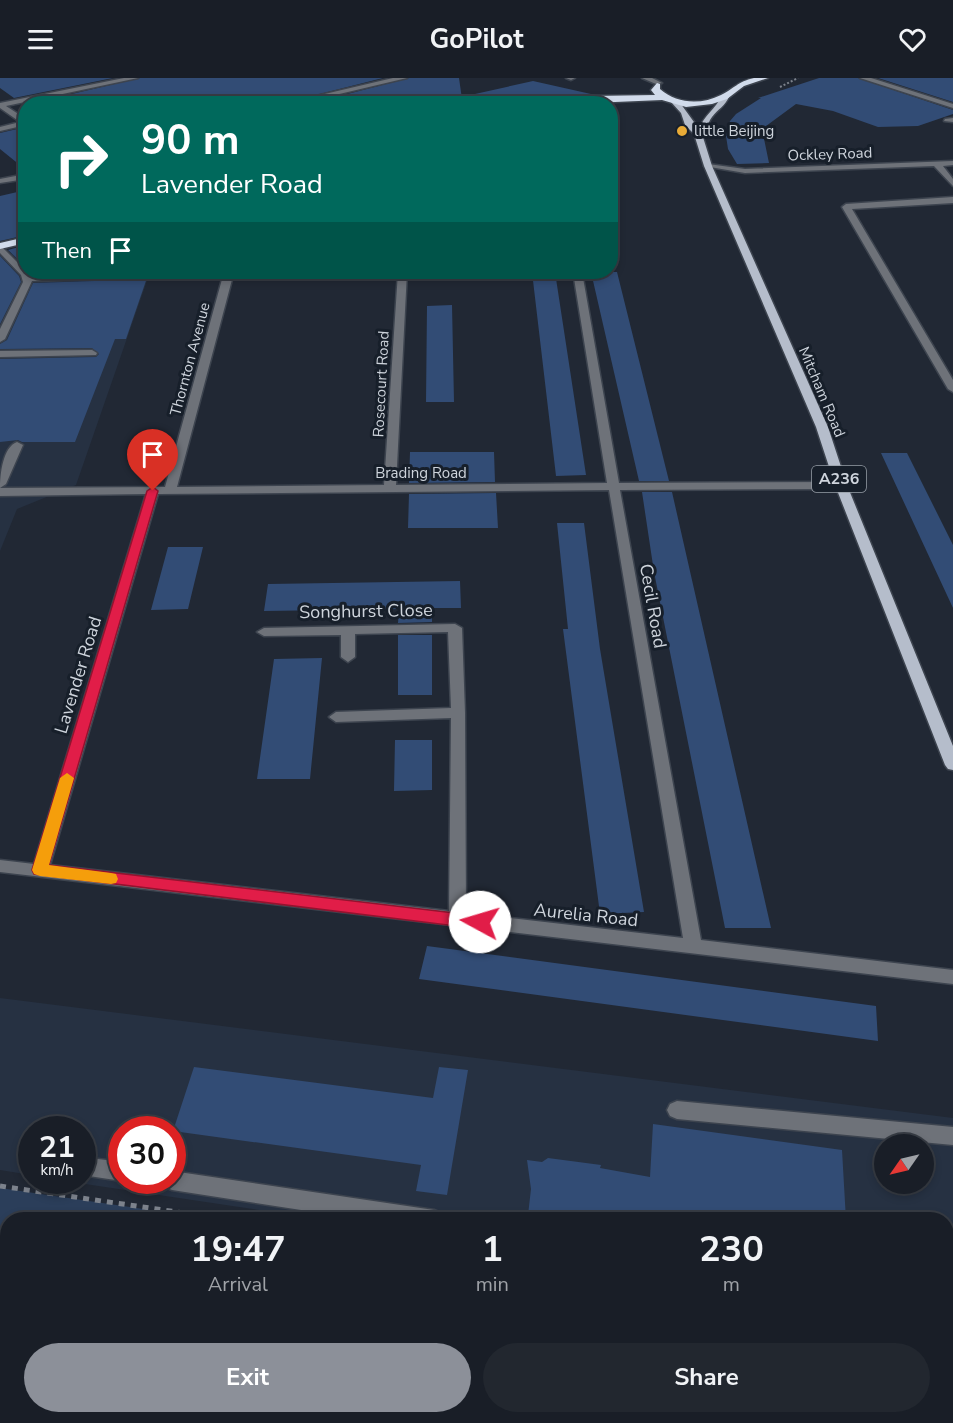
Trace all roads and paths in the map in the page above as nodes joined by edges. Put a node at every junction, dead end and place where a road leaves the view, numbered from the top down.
1 (134, 78) edge
2 (403, 78) edge
3 (646, 78) edge
4 (764, 78) edge
5 (864, 78) edge
6 (739, 81) edge
7 (659, 82) edge
8 (45, 96) edge
9 (321, 96) edge
10 (598, 96) edge
11 (663, 97) junction
12 (725, 97) junction
13 (618, 98) edge
14 (18, 101) edge
15 (675, 102) junction
16 (0, 105) edge
17 (953, 106) edge
18 (18, 117) edge
19 (18, 125) edge
20 (0, 129) edge
21 (698, 133) junction
22 (953, 163) edge
23 (937, 164) junction
24 (708, 166) junction
25 (18, 178) edge
26 (0, 181) edge
27 (953, 184) edge
28 (953, 200) edge
29 (18, 242) edge
30 (0, 247) edge
31 (18, 267) edge
32 (28, 279) edge
33 (227, 279) edge
34 (402, 279) edge
35 (579, 279) edge
36 (0, 339) edge
37 (92, 353) dead end
38 (0, 354) edge
39 (953, 389) edge
40 (17, 445) dead end
41 (0, 484) edge
42 (841, 485) junction
43 (615, 487) junction
44 (390, 489) junction
45 (170, 490) junction
46 (153, 491) junction
47 (0, 492) edge
48 (348, 631) junction
49 (264, 632) dead end
50 (348, 657) dead end
51 (458, 713) junction
52 (336, 717) dead end
53 (953, 765) edge
54 (0, 866) edge
55 (40, 870) junction
56 (457, 920) junction
57 (693, 947) junction
58 (953, 977) edge
59 (677, 1110) dead end
60 (953, 1136) edge
61 (186, 1182) edge
62 (0, 1186) edge
63 (177, 1212) edge
64 (382, 1212) edge

1 - 8 street
2 - 9 street
3 - 7 street
4 - 6 highway
5 - 17 street
6 - 12 highway
7 - 10 highway
7 - 11 highway
11 - 13 highway
11 - 15 highway
12 - 15 highway
12 - 21 main road
14 - 16 street
15 - 21 main road, Mitcham Road / A236
16 - 18 street
19 - 20 street
21 - 24 main road, Mitcham Road / A236
22 - 23 street, Ockley Road
23 - 24 street, Ockley Road
23 - 27 street
24 - 42 main road, Mitcham Road / A236
25 - 26 street
28 - 39 street
29 - 30 highway
30 - 31 street
32 - 36 street
33 - 45 street, Thornton Avenue
34 - 44 street, Rosecourt Road
35 - 43 street, Cecil Road
37 - 38 street
40 - 41 street
42 - 43 street, Brading Road
42 - 53 main road, Mitcham Road / A236
43 - 44 street, Brading Road
43 - 57 street, Cecil Road
44 - 45 street, Brading Road
45 - 46 street, Brading Road
46 - 47 street, Brading Road
46 - 55 street, Lavender Road
48 - 49 street, Songhurst Close
48 - 50 street
48 - 51 street, Songhurst Close
51 - 52 street
51 - 56 street, Songhurst Close
54 - 55 street, Aurelia Road
55 - 56 street, Aurelia Road
56 - 57 street, Aurelia Road
57 - 58 street, Aurelia Road
59 - 60 street
61 - 64 street
62 - 63 path

